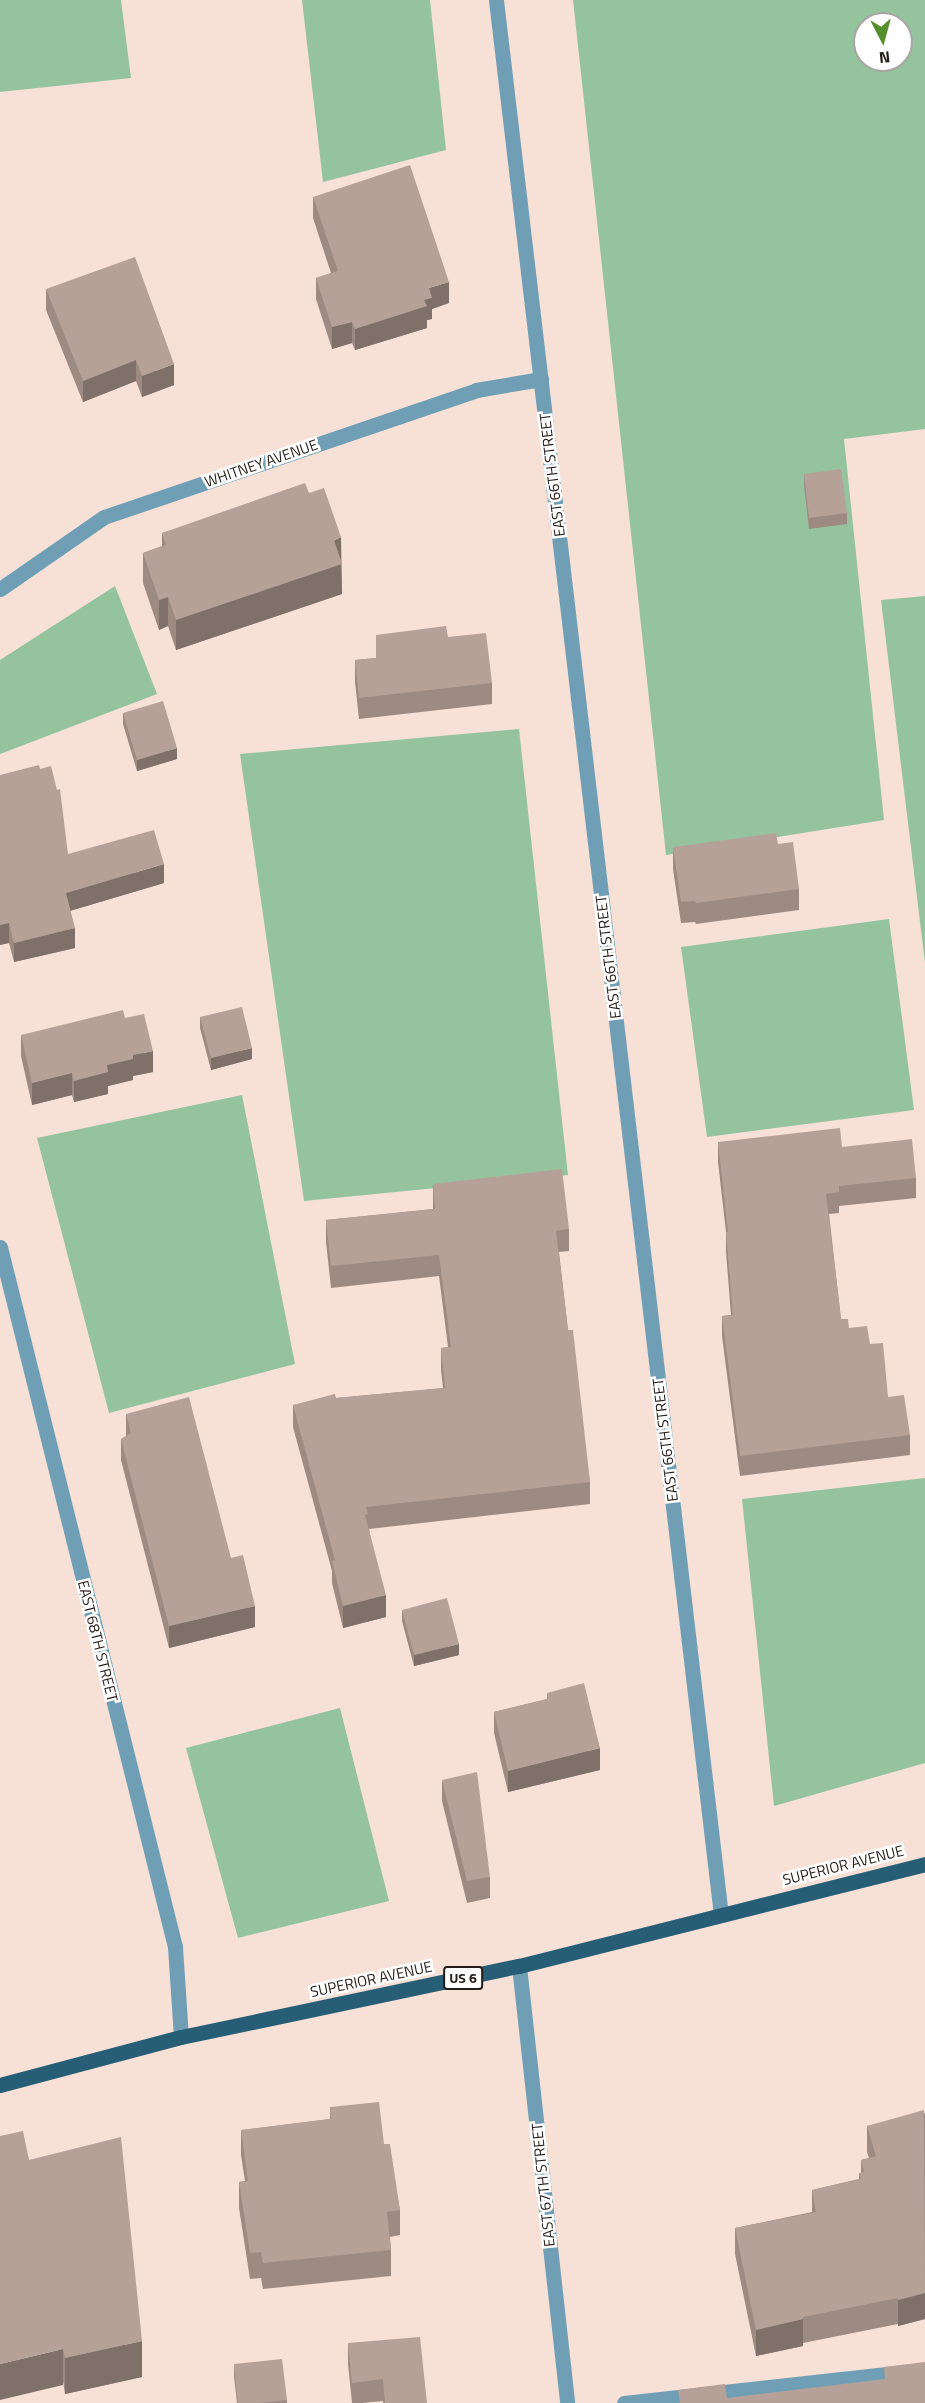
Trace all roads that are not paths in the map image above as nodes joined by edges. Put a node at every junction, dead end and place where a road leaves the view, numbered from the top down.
1 (496, 0) edge
2 (541, 379) junction
3 (0, 589) edge
4 (0, 1247) edge
5 (925, 1864) edge
6 (721, 1915) junction
7 (519, 1966) junction
8 (182, 2037) junction
9 (0, 2085) edge
10 (925, 2370) edge
11 (567, 2403) edge
12 (624, 2403) edge

1 - 2 street, EAST 66TH STREET
2 - 3 street, WHITNEY AVENUE
2 - 6 street, EAST 66TH STREET
4 - 8 street, EAST 68TH STREET
5 - 6 main road, SUPERIOR AVENUE / US 6
6 - 7 main road, SUPERIOR AVENUE / US 6
7 - 8 main road, SUPERIOR AVENUE / US 6
7 - 11 street, EAST 67TH STREET
8 - 9 main road, SUPERIOR AVENUE / US 6
10 - 12 street

